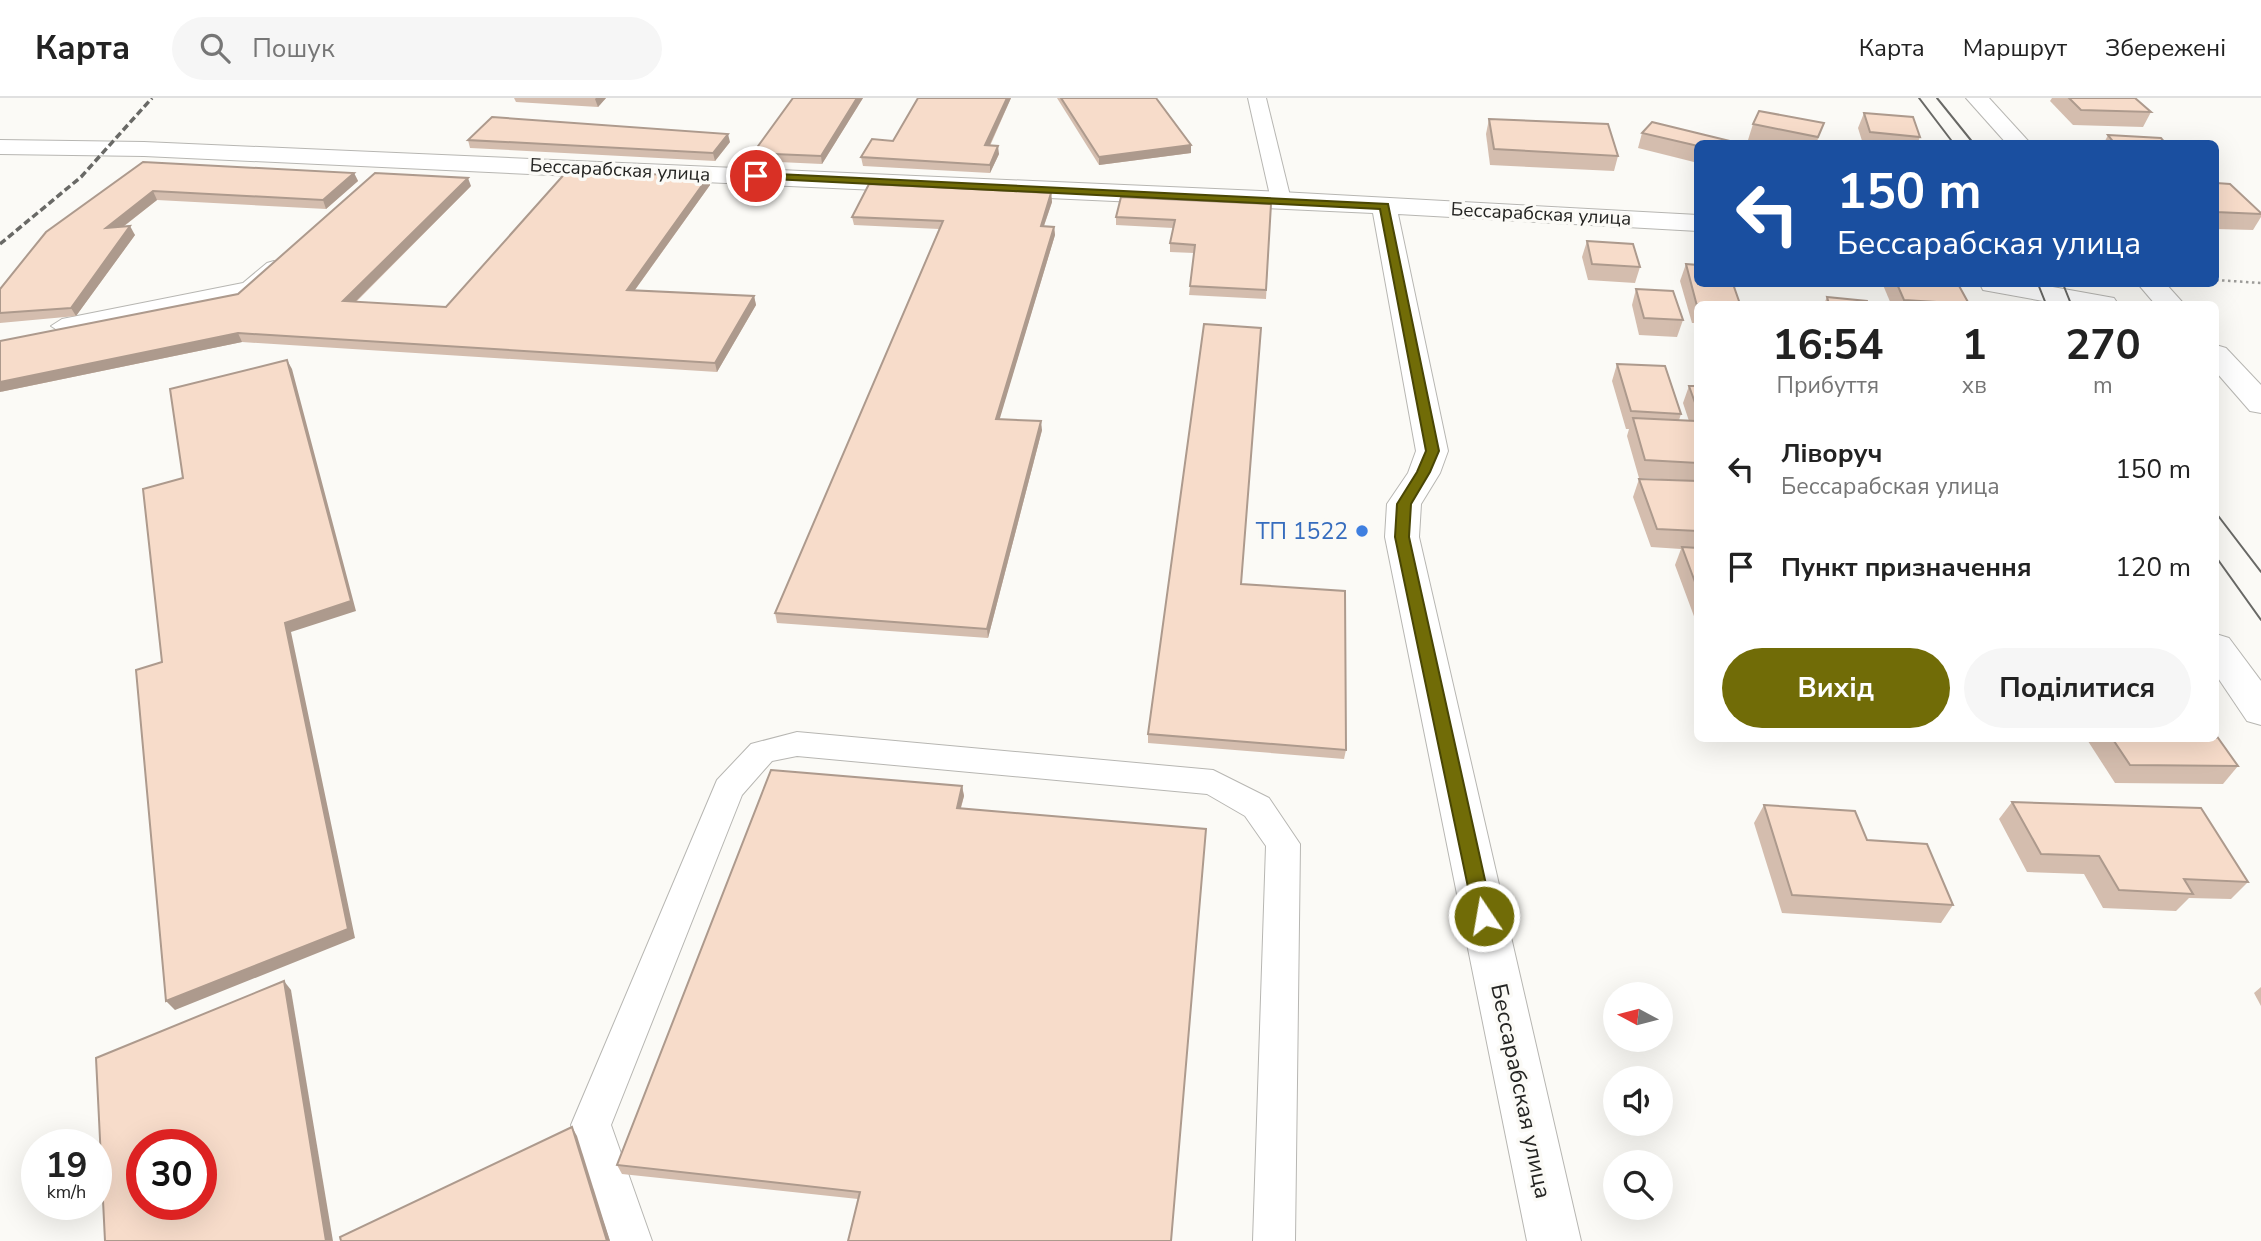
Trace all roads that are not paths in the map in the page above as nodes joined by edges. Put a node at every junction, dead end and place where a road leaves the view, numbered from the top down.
1 (1257, 98) edge
2 (1977, 98) edge
3 (2016, 140) edge
4 (0, 147) edge
5 (396, 160) junction
6 (375, 178) edge
7 (1281, 200) junction
8 (1384, 206) junction
9 (1694, 223) edge
10 (292, 251) edge
11 (2010, 287) edge
12 (2154, 287) edge
13 (2087, 301) edge
14 (2167, 301) edge
15 (62, 326) edge
16 (2219, 357) edge
17 (2261, 404) edge
18 (2219, 651) edge
19 (2261, 710) edge
20 (631, 1241) edge
21 (1274, 1241) edge
22 (1554, 1241) edge

1 - 7 lane
2 - 3 street
4 - 5 street, Бессарабская улица
5 - 6 lane
5 - 7 street, Бессарабская улица
7 - 8 street, Бессарабская улица
8 - 9 street, Бессарабская улица
8 - 22 street, Бессарабская улица
10 - 15 lane
11 - 13 street
12 - 14 street
16 - 17 street
18 - 19 street
20 - 21 lane

